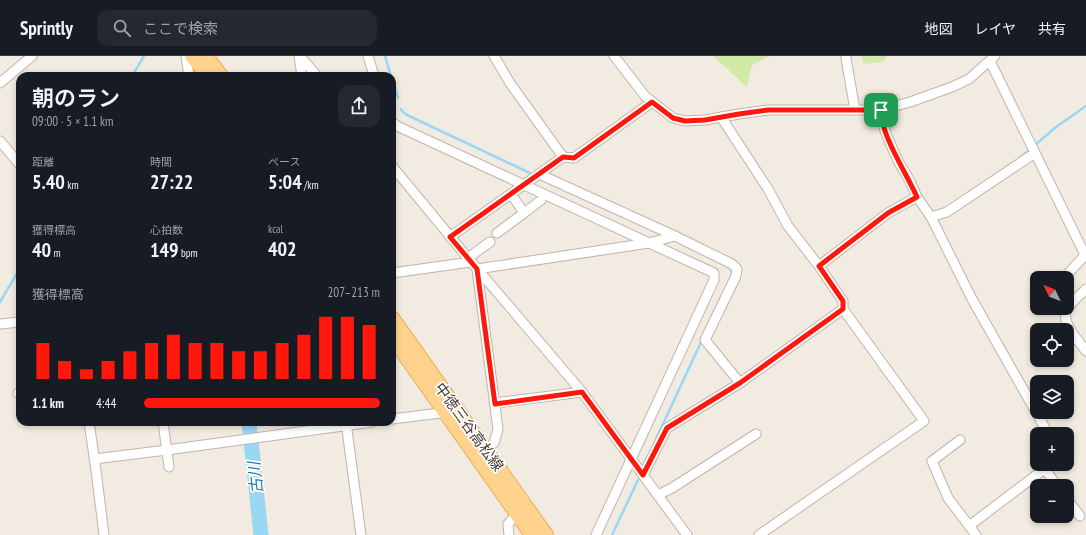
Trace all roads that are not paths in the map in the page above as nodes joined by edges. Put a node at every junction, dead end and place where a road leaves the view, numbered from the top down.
1 (32, 56) edge
2 (186, 56) edge
3 (192, 56) edge
4 (206, 56) edge
5 (300, 56) edge
6 (368, 56) edge
7 (494, 56) edge
8 (614, 56) edge
9 (846, 58) dead end
10 (992, 58) edge
11 (188, 72) edge
12 (211, 72) edge
13 (214, 72) edge
14 (302, 72) edge
15 (314, 72) edge
16 (373, 72) edge
17 (0, 83) edge
18 (652, 102) junction
19 (854, 110) junction
20 (881, 110) junction
21 (721, 117) junction
22 (396, 125) edge
23 (0, 141) edge
24 (1034, 153) junction
25 (563, 157) junction
26 (16, 160) edge
27 (396, 171) edge
28 (539, 174) junction
29 (524, 185) junction
30 (510, 194) junction
31 (917, 197) junction
32 (541, 200) dead end
33 (524, 213) junction
34 (931, 217) junction
35 (497, 233) dead end
36 (675, 236) junction
37 (450, 237) junction
38 (490, 242) dead end
39 (649, 243) junction
40 (1086, 256) edge
41 (469, 260) junction
42 (819, 266) junction
43 (477, 269) junction
44 (1071, 271) edge
45 (396, 272) edge
46 (1086, 289) edge
47 (843, 309) junction
48 (16, 322) edge
49 (0, 324) edge
50 (396, 324) edge
51 (396, 342) edge
52 (1086, 351) edge
53 (740, 383) junction
54 (582, 392) junction
55 (495, 404) junction
56 (452, 412) junction
57 (396, 419) edge
58 (90, 426) edge
59 (164, 426) edge
60 (334, 426) edge
61 (347, 426) edge
62 (1044, 427) edge
63 (756, 434) dead end
64 (960, 440) dead end
65 (167, 450) junction
66 (481, 453) junction
67 (631, 458) junction
68 (95, 464) junction
69 (169, 466) dead end
70 (1043, 471) edge
71 (643, 475) junction
72 (658, 495) junction
73 (1074, 508) edge
74 (522, 510) junction
75 (1080, 516) dead end
76 (969, 526) junction
77 (104, 535) edge
78 (361, 535) edge
79 (509, 535) edge
80 (532, 535) edge
81 (546, 535) edge
82 (596, 535) edge
83 (687, 535) edge
84 (759, 535) edge
85 (976, 535) edge

1 - 17 street
2 - 11 street
3 - 12 main road
4 - 13 main road
5 - 14 street
5 - 15 street
6 - 16 street
7 - 25 street
8 - 18 street
9 - 19 street
10 - 20 street
10 - 24 street
18 - 21 street
18 - 25 street
19 - 20 street
19 - 21 street
20 - 31 street
21 - 42 street
22 - 29 street
23 - 26 street
24 - 34 street
24 - 40 street
25 - 28 street
27 - 37 street
28 - 29 street
28 - 36 street
29 - 30 street
29 - 39 street
30 - 33 street
30 - 37 street
31 - 34 street
31 - 42 street
32 - 33 street
33 - 35 street
34 - 62 street
36 - 39 street
36 - 53 street
37 - 41 street
38 - 41 street
39 - 43 street
39 - 67 street
40 - 44 street
41 - 43 street
41 - 45 street
42 - 47 street
43 - 54 street
43 - 55 street
46 - 52 street
47 - 53 street
47 - 84 street
48 - 49 street
50 - 56 main road, 中徳三谷高松線
51 - 56 main road, 中徳三谷高松線
53 - 71 street
54 - 55 street
54 - 67 street
55 - 66 street
56 - 57 street
56 - 66 main road, 中徳三谷高松線
58 - 68 street
59 - 65 street
60 - 65 street
61 - 78 street
63 - 72 street
64 - 76 street
65 - 68 street
65 - 69 street
66 - 74 main road, 中徳三谷高松線
67 - 71 street
67 - 82 street
68 - 77 street
70 - 76 street
71 - 72 street
72 - 83 street
73 - 75 street
74 - 79 street
74 - 80 main road, 中徳三谷高松線
74 - 81 main road, 中徳三谷高松線
76 - 85 street

